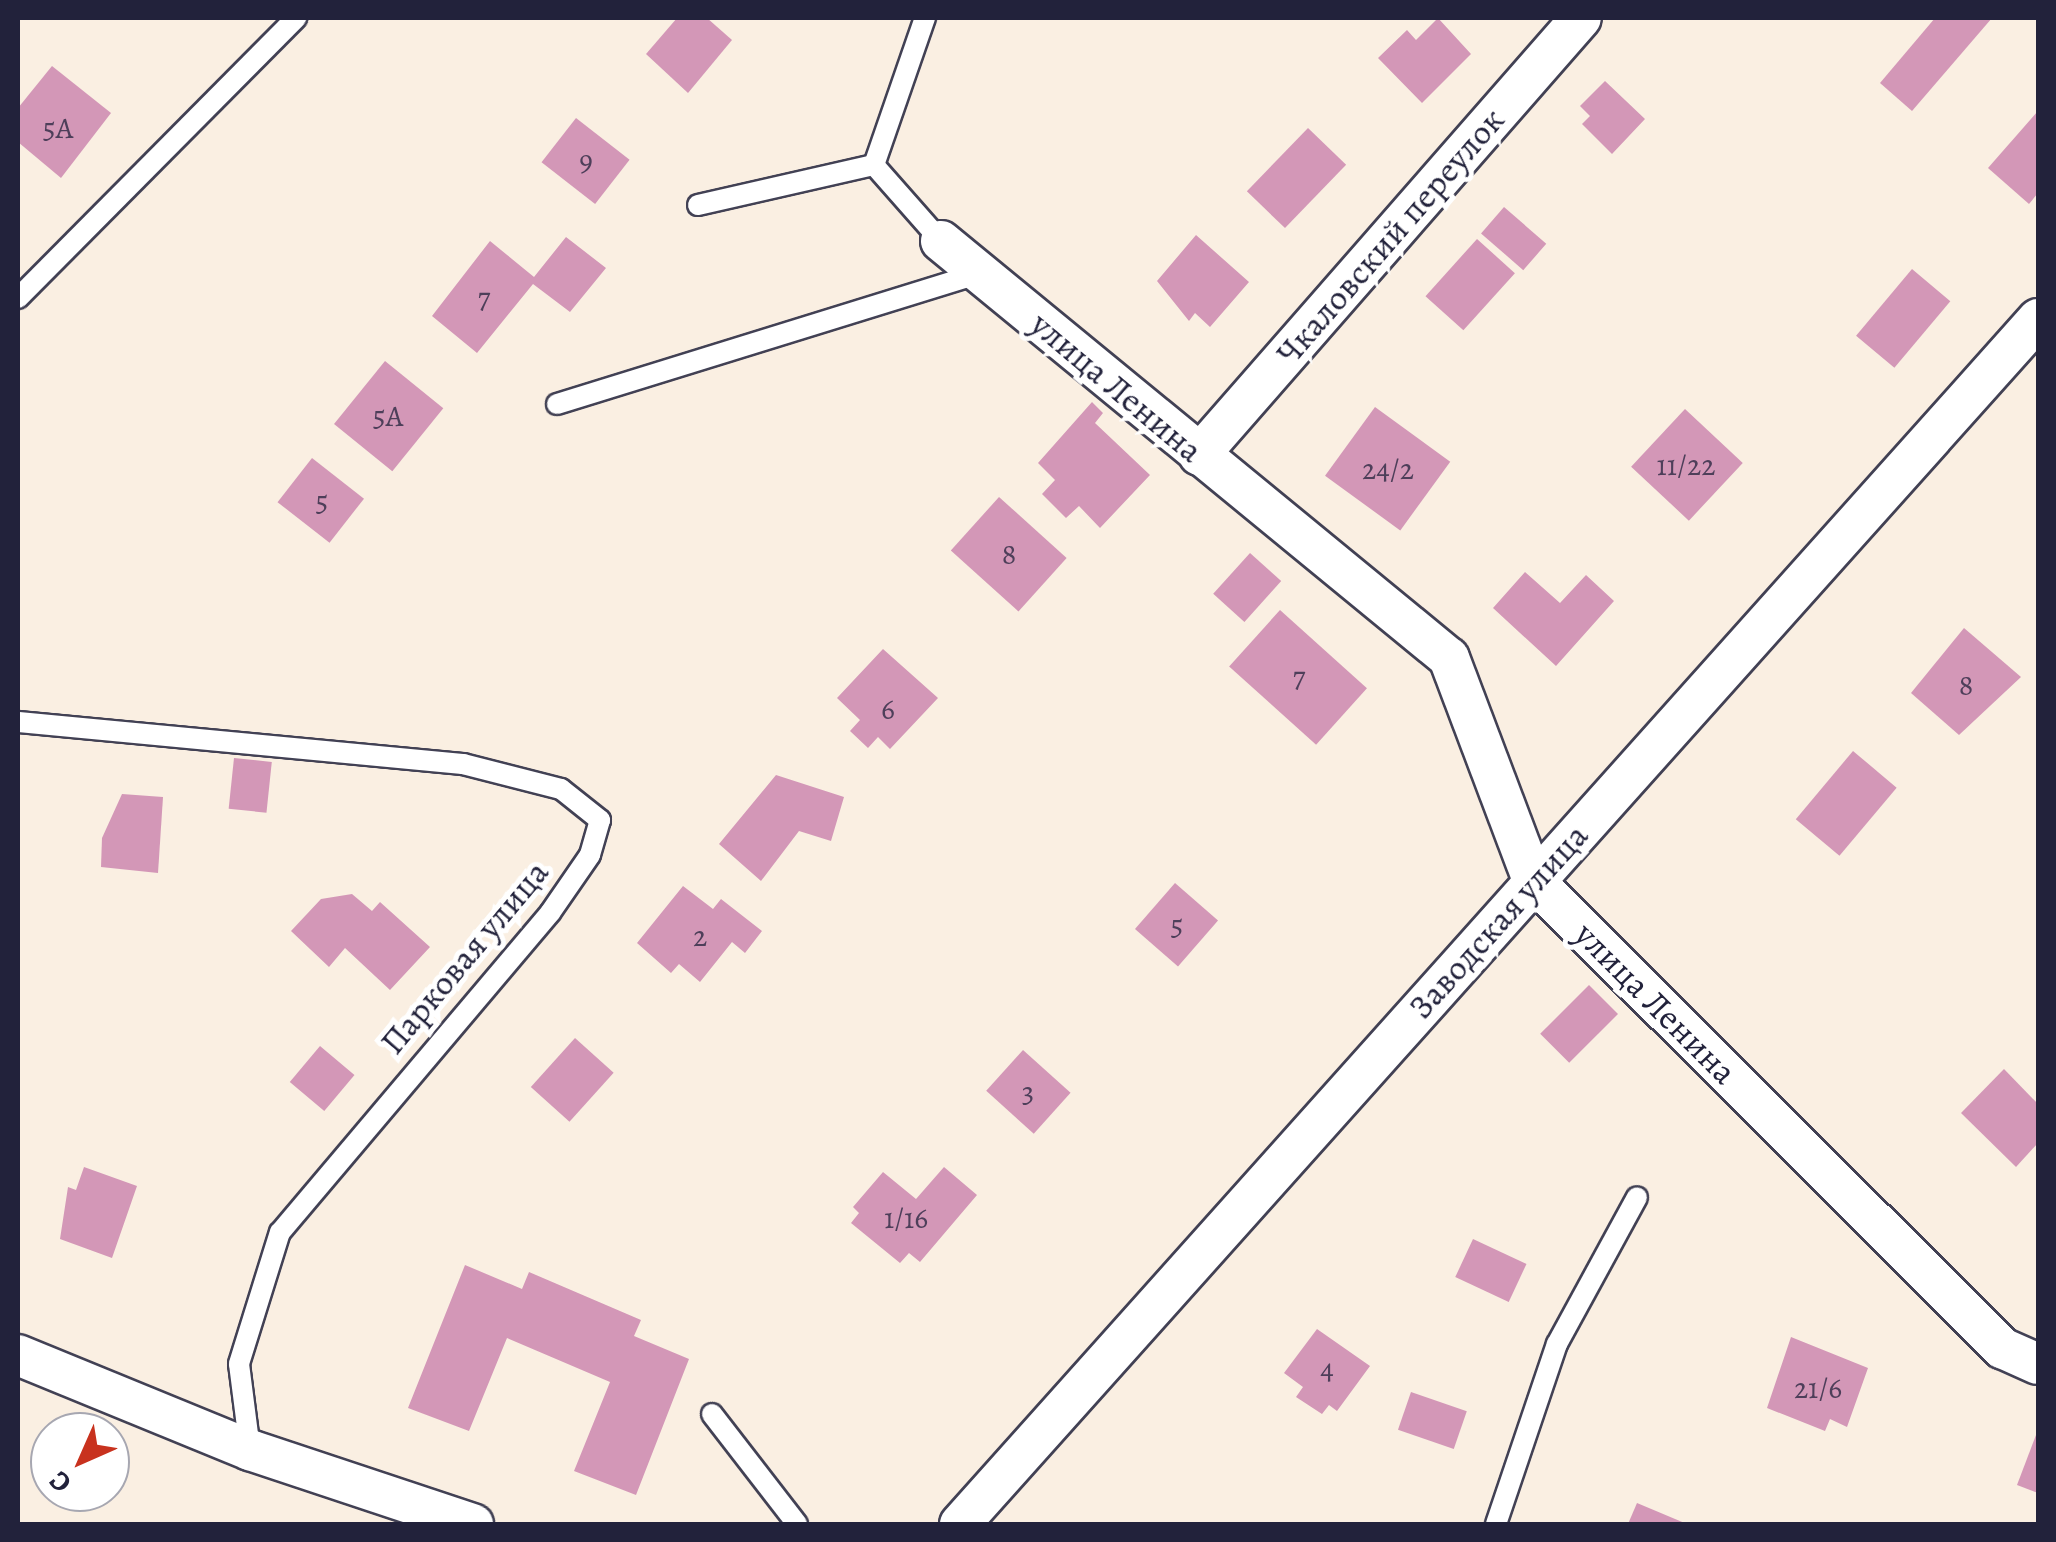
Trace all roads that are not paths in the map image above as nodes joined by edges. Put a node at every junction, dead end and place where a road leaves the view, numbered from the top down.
1 (296, 18) edge
2 (925, 18) edge
3 (1581, 18) edge
4 (874, 165) junction
5 (698, 205) dead end
6 (941, 241) joint
7 (979, 272) junction
8 (18, 298) edge
9 (2038, 318) edge
10 (557, 404) dead end
11 (1199, 455) junction
12 (18, 722) edge
13 (1534, 880) junction
14 (1637, 1197) dead end
15 (18, 1354) edge
16 (2038, 1364) edge
17 (712, 1414) dead end
18 (250, 1450) junction
19 (473, 1524) edge
20 (797, 1524) edge
21 (960, 1524) edge
22 (1496, 1524) edge

1 - 8 lane
2 - 4 lane
3 - 11 street, Чкаловский переулок
4 - 5 lane
4 - 6 lane
6 - 7 street, улица Ленина
7 - 10 lane
7 - 11 street, улица Ленина
9 - 13 street, Заводская улица
11 - 13 street, улица Ленина
12 - 18 lane, Парковая улица
13 - 16 street, улица Ленина
13 - 21 street, Заводская улица
14 - 22 lane
15 - 18 street
17 - 20 lane
18 - 19 street

